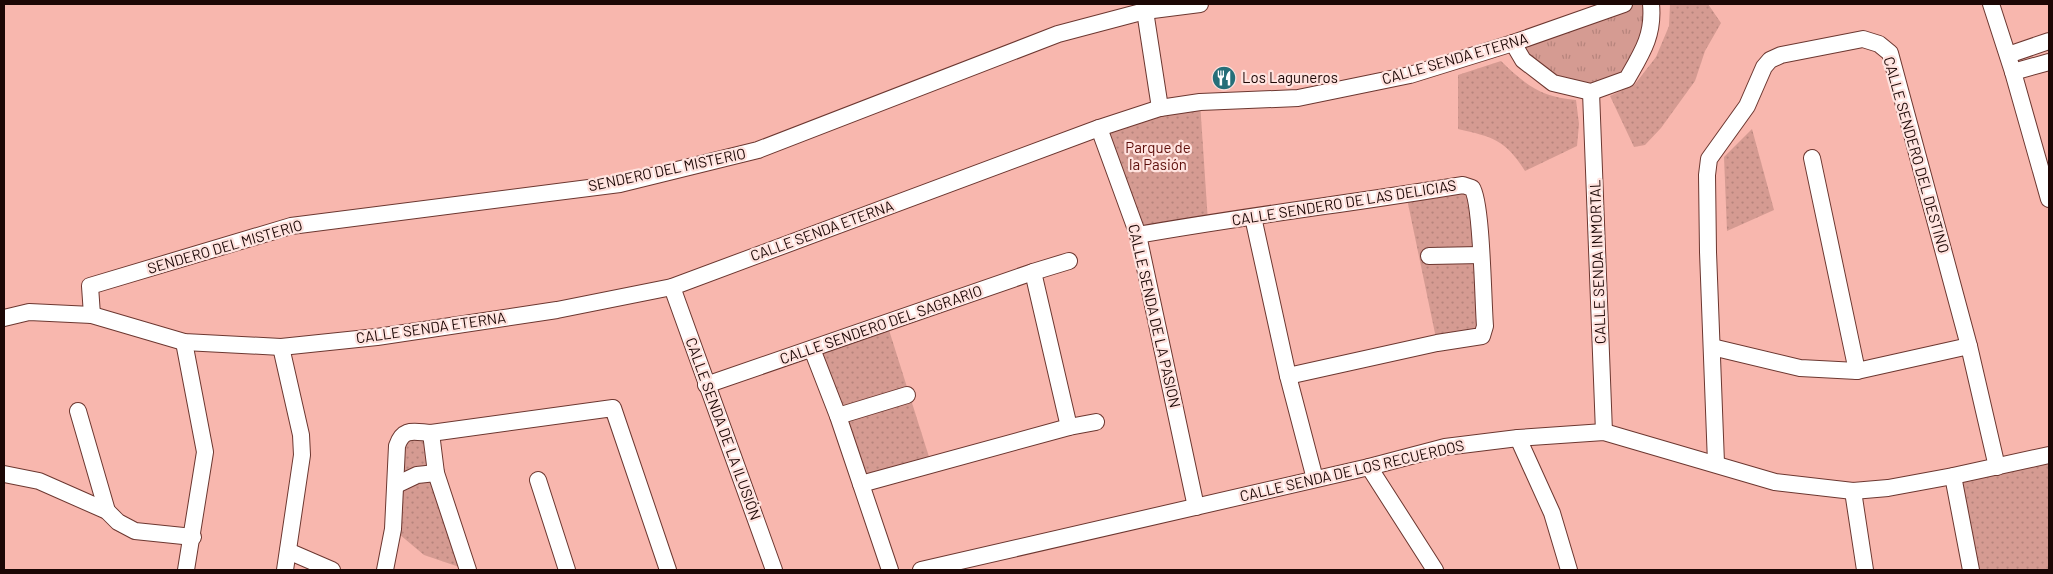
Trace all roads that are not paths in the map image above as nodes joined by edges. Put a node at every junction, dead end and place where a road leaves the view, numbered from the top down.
1 (1200, 4) edge
2 (1624, 4) edge
3 (1651, 4) edge
4 (1991, 4) edge
5 (1145, 11) junction
6 (2049, 40) edge
7 (1513, 43) junction
8 (2008, 55) junction
9 (2049, 62) edge
10 (2013, 72) junction
11 (1591, 92) junction
12 (1160, 108) junction
13 (1099, 128) junction
14 (1812, 158) dead end
15 (2049, 199) edge
16 (1253, 217) junction
17 (1138, 235) junction
18 (1481, 255) junction
19 (1429, 256) dead end
20 (1069, 261) dead end
21 (1032, 272) junction
22 (672, 287) junction
23 (92, 315) junction
24 (4, 318) edge
25 (184, 342) junction
26 (281, 346) junction
27 (1712, 346) junction
28 (1969, 346) junction
29 (812, 349) junction
30 (1857, 371) junction
31 (1288, 376) junction
32 (706, 385) junction
33 (907, 395) dead end
34 (78, 411) dead end
35 (838, 416) junction
36 (1096, 422) dead end
37 (1069, 427) junction
38 (1604, 432) junction
39 (431, 433) junction
40 (1518, 438) junction
41 (2049, 455) edge
42 (1716, 463) junction
43 (1997, 466) junction
44 (1369, 467) junction
45 (436, 472) junction
46 (4, 474) edge
47 (1953, 476) junction
48 (1315, 479) junction
49 (538, 480) dead end
50 (861, 484) junction
51 (396, 485) junction
52 (1853, 491) junction
53 (1196, 507) junction
54 (106, 511) junction
55 (193, 537) junction
56 (288, 551) junction
57 (186, 570) edge
58 (285, 570) edge
59 (332, 570) edge
60 (385, 570) edge
61 (468, 570) edge
62 (567, 570) edge
63 (668, 570) edge
64 (774, 570) edge
65 (890, 570) edge
66 (920, 570) edge
67 (1435, 570) edge
68 (1569, 570) edge
69 (1865, 570) edge
70 (1971, 570) edge

1 - 5 street, SENDERO DEL MISTERIO
2 - 7 street, CALLE SENDA ETERNA
3 - 11 street
4 - 8 street
5 - 12 street
5 - 23 street, SENDERO DEL MISTERIO
6 - 8 street
7 - 11 street
7 - 12 street, CALLE SENDA ETERNA
8 - 10 street
9 - 10 street
10 - 15 street
11 - 38 street, CALLE SENDA INMORTAL
12 - 13 street, CALLE SENDA ETERNA
13 - 17 street, CALLE SENDA DE LA PASION
13 - 22 street, CALLE SENDA ETERNA
14 - 30 street
16 - 17 street, CALLE SENDERO DE LAS DELICIAS
16 - 18 street, CALLE SENDERO DE LAS DELICIAS
16 - 31 street
17 - 53 street, CALLE SENDA DE LA PASION
18 - 19 street
18 - 31 street, CALLE SENDERO DE LAS DELICIAS
20 - 21 street, CALLE SENDERO DEL SAGRARIO
21 - 29 street, CALLE SENDERO DEL SAGRARIO
21 - 37 street
22 - 26 street, CALLE SENDA ETERNA
22 - 32 street, CALLE SENDA DE LA ILUSIÓN
23 - 24 street, CALLE SENDA ETERNA
23 - 25 street, CALLE SENDA ETERNA
25 - 26 street, CALLE SENDA ETERNA
25 - 55 street
26 - 56 street
27 - 28 street, CALLE SENDERO DEL DESTINO
27 - 30 street
27 - 42 street, CALLE SENDERO DEL DESTINO
28 - 30 street
28 - 43 street, CALLE SENDERO DEL DESTINO
29 - 32 street, CALLE SENDERO DEL SAGRARIO
29 - 35 street
31 - 48 street
32 - 64 street, CALLE SENDA DE LA ILUSIÓN
33 - 35 street
34 - 54 street
35 - 50 street
36 - 37 street
37 - 50 street
38 - 40 street, CALLE SENDA DE LOS RECUERDOS
38 - 42 street, CALLE SENDA DE LOS RECUERDOS
39 - 45 street
39 - 51 street
39 - 63 street
40 - 44 street, CALLE SENDA DE LOS RECUERDOS
40 - 68 street
41 - 43 street, CALLE SENDA DE LOS RECUERDOS
42 - 52 street, CALLE SENDA DE LOS RECUERDOS
43 - 47 street, CALLE SENDA DE LOS RECUERDOS
44 - 48 street, CALLE SENDA DE LOS RECUERDOS
44 - 67 street
45 - 51 street
45 - 61 street
46 - 54 street
47 - 52 street, CALLE SENDA DE LOS RECUERDOS
47 - 70 street
48 - 53 street, CALLE SENDA DE LOS RECUERDOS
49 - 62 street
50 - 65 street
51 - 60 street
52 - 69 street
53 - 66 street, CALLE SENDA DE LOS RECUERDOS
54 - 55 street
55 - 57 street
56 - 58 street
56 - 59 street

